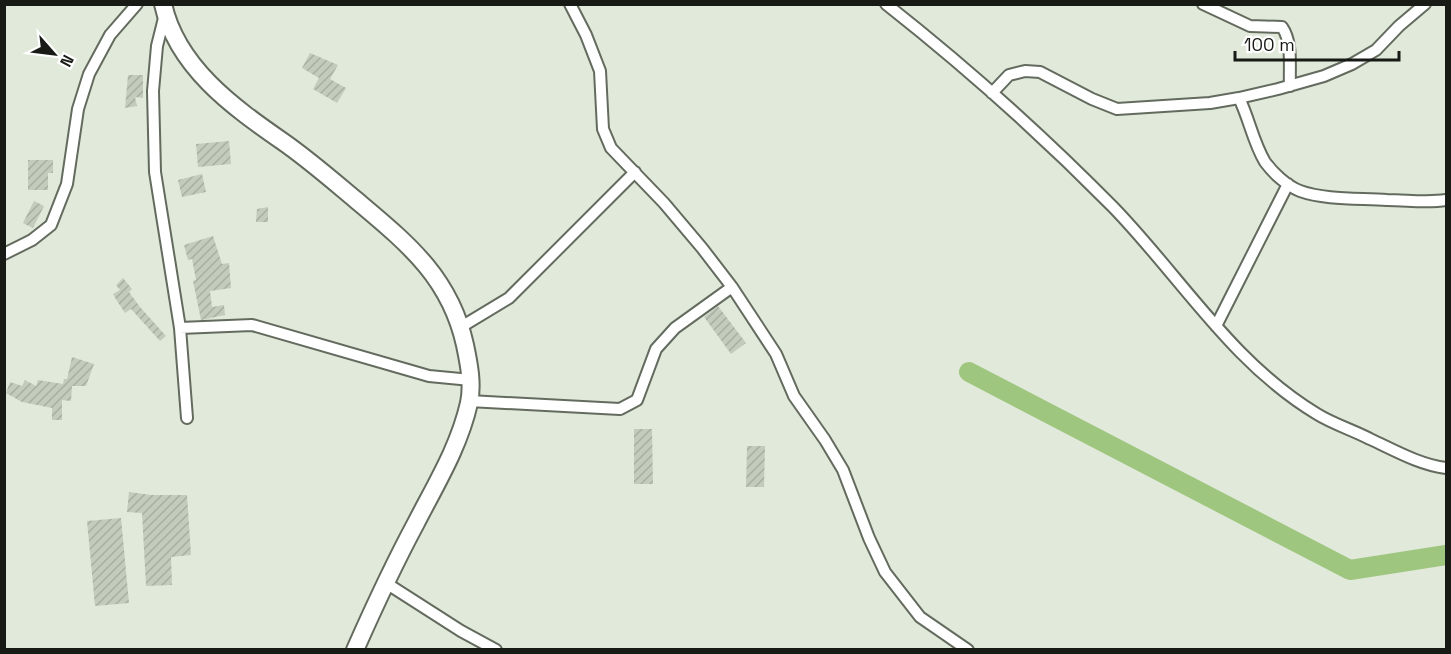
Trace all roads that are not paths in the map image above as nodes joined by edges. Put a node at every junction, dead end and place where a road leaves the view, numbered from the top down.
1 (137, 4) edge
2 (570, 4) edge
3 (886, 4) edge
4 (1203, 4) edge
5 (1425, 4) edge
6 (164, 9) edge
7 (1290, 86) junction
8 (992, 93) junction
9 (1239, 98) junction
10 (635, 172) junction
11 (1288, 184) junction
12 (1446, 200) edge
13 (4, 254) edge
14 (732, 287) junction
15 (1216, 326) junction
16 (461, 327) junction
17 (180, 328) junction
18 (471, 380) junction
19 (469, 401) junction
20 (187, 418) dead end
21 (1446, 468) edge
22 (386, 583) junction
23 (355, 650) edge
24 (496, 650) edge
25 (969, 650) edge

1 - 13 street
2 - 10 street
3 - 8 street
4 - 7 street
5 - 7 street
6 - 16 main road
6 - 17 street
7 - 9 street
8 - 9 street
8 - 15 street
9 - 11 street
10 - 14 street
10 - 16 street
11 - 12 street
11 - 15 street
14 - 19 street
14 - 25 street
15 - 21 street
16 - 18 main road
17 - 18 street
17 - 20 street
18 - 19 main road
19 - 22 main road
22 - 23 main road
22 - 24 street

